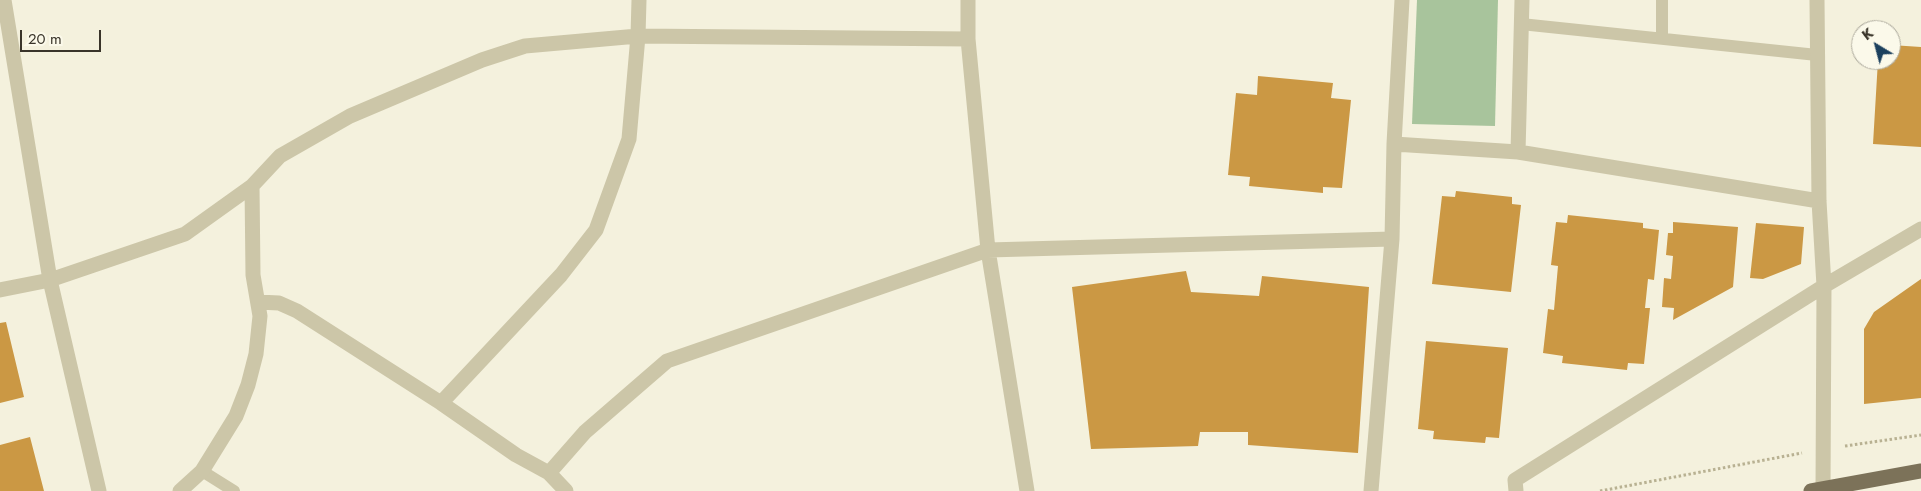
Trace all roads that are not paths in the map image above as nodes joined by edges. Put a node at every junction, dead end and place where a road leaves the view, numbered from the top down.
1 (4, 0) edge
2 (639, 0) edge
3 (968, 0) edge
4 (1402, 0) edge
5 (1522, 0) edge
6 (1662, 0) edge
7 (1817, 0) edge
8 (1521, 24) junction
9 (638, 36) junction
10 (1662, 38) junction
11 (968, 39) junction
12 (1817, 55) junction
13 (1394, 144) junction
14 (1518, 152) junction
15 (252, 186) junction
16 (1819, 201) junction
17 (1921, 229) edge
18 (1392, 239) junction
19 (988, 250) junction
20 (50, 280) junction
21 (1824, 286) junction
22 (0, 290) edge
23 (258, 302) junction
24 (441, 403) junction
25 (202, 471) junction
26 (1921, 471) edge
27 (549, 473) junction
28 (1817, 490) edge
29 (99, 491) edge
30 (180, 491) edge
31 (234, 491) edge
32 (566, 491) edge
33 (1027, 491) edge
34 (1371, 491) edge
35 (1516, 491) edge

1 - 20 street
2 - 9 street
3 - 11 street
4 - 13 street
5 - 8 street
6 - 10 lane
7 - 12 street
8 - 10 lane
8 - 14 street
9 - 11 street
9 - 15 street
9 - 24 street
10 - 12 lane
11 - 19 street
12 - 16 street
13 - 14 street
13 - 18 street
14 - 16 street
15 - 20 street
15 - 23 street
16 - 21 street
17 - 21 street
18 - 19 street
18 - 34 street
19 - 27 street
19 - 33 street
20 - 22 street
20 - 29 street
21 - 28 street
21 - 35 street
23 - 24 street
23 - 25 street
24 - 27 street
25 - 30 street
25 - 31 lane
26 - 28 main road
27 - 32 street

